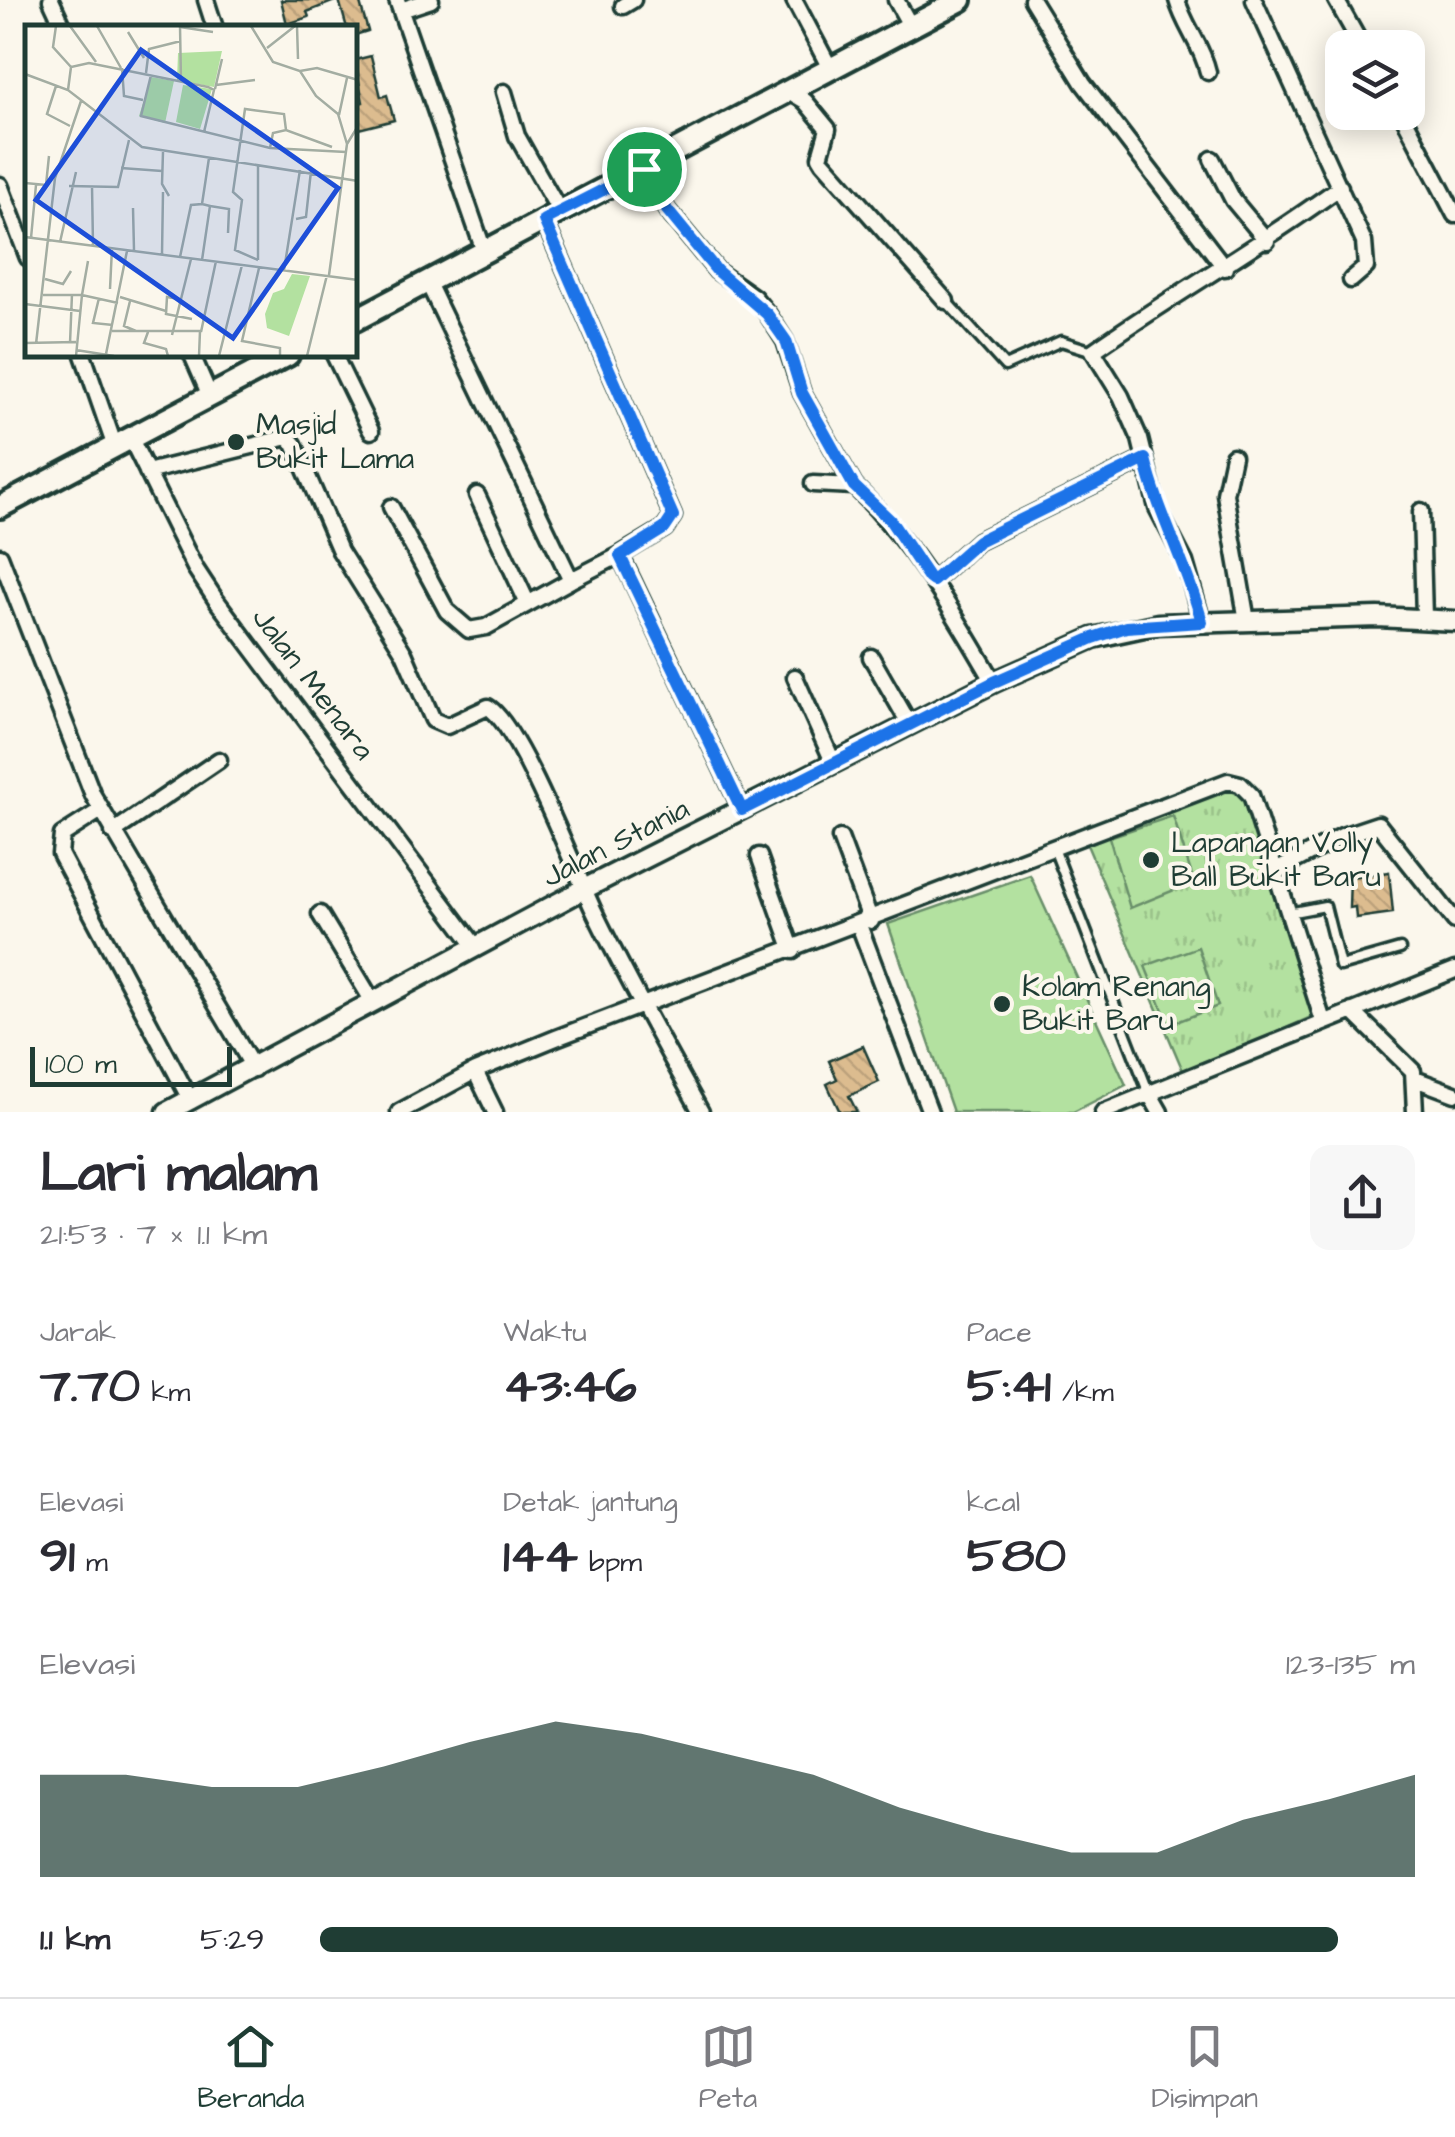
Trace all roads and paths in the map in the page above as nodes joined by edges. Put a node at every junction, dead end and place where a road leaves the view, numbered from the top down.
1 (51, 0) edge
2 (206, 0) edge
3 (430, 0) edge
4 (794, 0) edge
5 (896, 0) edge
6 (1032, 0) edge
7 (1176, 0) edge
8 (1254, 0) edge
9 (1336, 0) edge
10 (959, 1) edge
11 (399, 5) edge
12 (63, 25) edge
13 (214, 25) edge
14 (911, 27) junction
15 (1353, 30) edge
16 (830, 70) junction
17 (1208, 72) dead end
18 (795, 88) junction
19 (504, 92) dead end
20 (1410, 130) edge
21 (1212, 160) dead end
22 (644, 169) junction
23 (0, 185) edge
24 (1340, 187) junction
25 (1455, 215) edge
26 (552, 216) junction
27 (1267, 240) junction
28 (25, 247) edge
29 (484, 251) junction
30 (1225, 268) junction
31 (1351, 280) dead end
32 (426, 281) junction
33 (946, 301) joint
34 (358, 318) edge
35 (1092, 351) junction
36 (84, 358) edge
37 (193, 358) edge
38 (282, 358) edge
39 (335, 358) edge
40 (210, 396) junction
41 (370, 431) dead end
42 (123, 443) junction
43 (1232, 456) dead end
44 (1145, 459) junction
45 (147, 472) junction
46 (813, 484) dead end
47 (854, 486) junction
48 (477, 495) dead end
49 (0, 507) edge
50 (391, 507) dead end
51 (1421, 511) dead end
52 (0, 556) edge
53 (620, 556) junction
54 (571, 580) junction
55 (933, 581) junction
56 (528, 604) junction
57 (1424, 618) junction
58 (1247, 621) junction
59 (1455, 621) edge
60 (1202, 622) junction
61 (871, 657) dead end
62 (795, 677) dead end
63 (994, 682) junction
64 (910, 725) junction
65 (219, 760) dead end
66 (834, 764) junction
67 (101, 810) junction
68 (742, 810) junction
69 (113, 832) junction
70 (840, 838) dead end
71 (1048, 854) junction
72 (760, 856) dead end
73 (1274, 872) junction
74 (586, 888) junction
75 (1288, 913) junction
76 (320, 914) dead end
77 (1455, 922) edge
78 (865, 923) junction
79 (476, 948) junction
80 (1400, 949) dead end
81 (793, 950) junction
82 (1455, 970) edge
83 (373, 1002) junction
84 (642, 1005) junction
85 (1352, 1011) junction
86 (1323, 1021) junction
87 (254, 1069) junction
88 (476, 1071) junction
89 (1415, 1080) junction
90 (1148, 1092) junction
91 (1455, 1094) edge
92 (191, 1100) junction
93 (167, 1112) edge
94 (399, 1112) edge
95 (496, 1112) edge
96 (701, 1112) edge
97 (930, 1112) edge
98 (1103, 1112) edge
99 (1160, 1112) edge
100 (1415, 1112) edge

1 - 12 street
2 - 13 street
3 - 11 street
4 - 16 street
5 - 14 street
6 - 30 street
7 - 17 street
8 - 24 street
9 - 15 street
10 - 14 main road
11 - 29 street
14 - 16 main road
16 - 18 main road
18 - 22 main road
18 - 33 street
19 - 26 street
20 - 25 street
21 - 27 street
22 - 26 main road
22 - 47 street
23 - 28 street
24 - 27 street
24 - 31 street
26 - 29 main road
26 - 53 street
27 - 30 street
29 - 32 main road
30 - 35 street
32 - 34 main road
32 - 54 street
33 - 35 lane
35 - 44 street
36 - 42 street, Jalan Menara
37 - 40 street
38 - 40 main road
39 - 41 street
40 - 42 main road
42 - 45 street, Jalan Menara
42 - 49 main road
43 - 58 street
44 - 55 street
44 - 60 street
45 - 74 street
45 - 79 street, Jalan Menara
46 - 47 street
47 - 55 street
48 - 56 street
50 - 56 street
51 - 57 street
52 - 67 street
53 - 54 street
53 - 68 street
54 - 56 street
55 - 63 street
57 - 58 street, Jalan Stania
57 - 59 street, Jalan Stania
58 - 60 street, Jalan Stania
60 - 63 street, Jalan Stania
61 - 64 street
62 - 66 street
63 - 64 street, Jalan Stania
64 - 66 street, Jalan Stania
65 - 69 street
66 - 68 street, Jalan Stania
67 - 69 street
67 - 92 street
68 - 74 street, Jalan Stania
69 - 87 street
70 - 78 street
71 - 73 street
71 - 78 street
71 - 90 lane
72 - 81 street
73 - 75 street
73 - 77 street
74 - 79 street, Jalan Stania
74 - 84 street
75 - 80 lane
75 - 86 street
76 - 83 street
78 - 81 street
78 - 97 street
79 - 83 street, Jalan Stania
81 - 84 street
82 - 85 street
83 - 87 street, Jalan Stania
84 - 88 street
84 - 96 street
85 - 86 street
85 - 89 street
86 - 90 street
87 - 92 street, Jalan Stania
88 - 94 street
88 - 95 street
89 - 91 street
89 - 100 street
90 - 98 street
90 - 99 street
92 - 93 street, Jalan Stania

